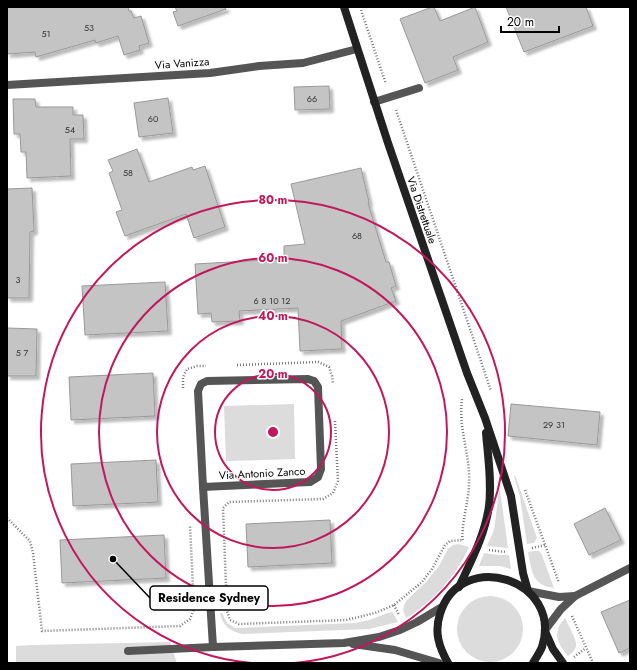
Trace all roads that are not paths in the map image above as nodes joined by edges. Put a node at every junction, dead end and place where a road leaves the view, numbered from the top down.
1 (344, 7) edge
2 (357, 49) junction
3 (7, 85) edge
4 (419, 88) dead end
5 (374, 102) junction
6 (485, 418) junction
7 (203, 488) junction
8 (630, 568) edge
9 (459, 587) junction
10 (528, 591) junction
11 (575, 596) junction
12 (442, 607) junction
13 (545, 630) junction
14 (344, 643) junction
15 (213, 647) junction
16 (128, 652) dead end
17 (567, 661) edge
18 (439, 663) edge
19 (448, 663) edge
20 (533, 663) edge

1 - 2 main road, Via Distrettuale
2 - 3 street, Via Vanizza
2 - 5 main road, Via Distrettuale
4 - 5 street
5 - 6 main road, Via Distrettuale
6 - 9 main road
6 - 10 main road
7 - 7 street, Via Antonio Zanco
7 - 15 street, Via Antonio Zanco
8 - 11 street
9 - 10 main road
9 - 12 main road
10 - 11 street
10 - 13 main road
11 - 13 street
12 - 14 street
12 - 19 main road
13 - 17 main road
13 - 20 main road
14 - 15 street
14 - 18 street
15 - 16 street

